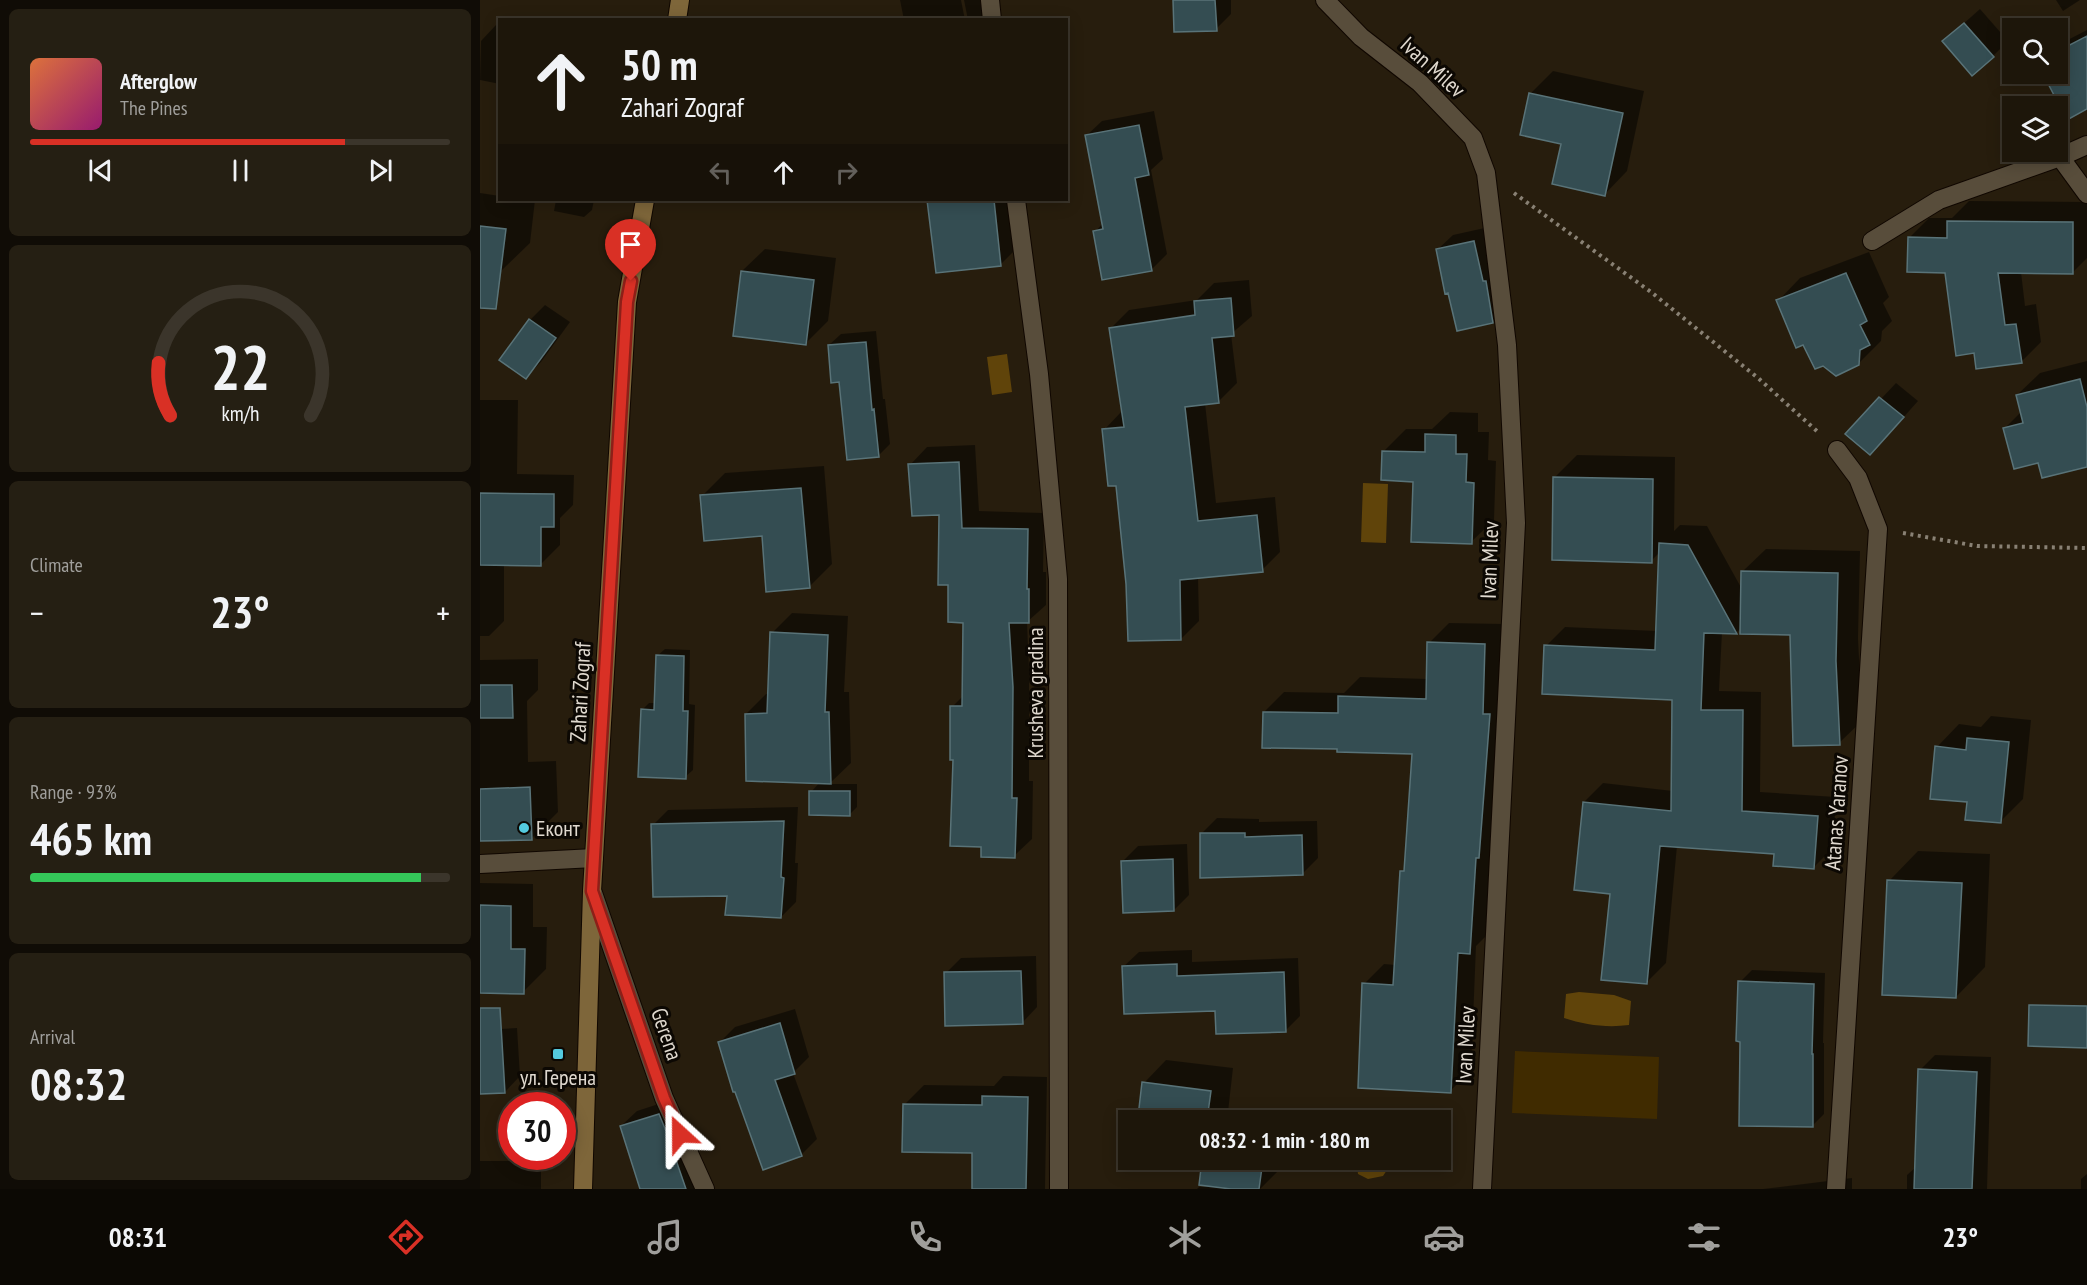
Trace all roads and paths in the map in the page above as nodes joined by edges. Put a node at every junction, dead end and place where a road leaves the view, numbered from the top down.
1 (680, 0) edge
2 (990, 0) edge
3 (1325, 0) edge
4 (677, 18) edge
5 (993, 18) edge
6 (2087, 144) edge
7 (2068, 153) edge
8 (2046, 162) edge
9 (2064, 162) edge
10 (1486, 173) junction
11 (2087, 194) edge
12 (645, 201) edge
13 (1016, 201) edge
14 (1872, 241) dead end
15 (1837, 450) joint
16 (1878, 529) junction
17 (2087, 548) edge
18 (594, 858) junction
19 (480, 864) edge
20 (592, 891) junction
21 (583, 1189) edge
22 (705, 1189) edge
23 (1059, 1189) edge
24 (1482, 1189) edge
25 (1836, 1189) edge

1 - 4 street
2 - 5 street
3 - 10 street, Ivan Milev
6 - 7 street
8 - 14 street
9 - 11 street
10 - 15 path
10 - 24 street, Ivan Milev
12 - 18 street, Zahari Zograf
13 - 23 street, Krusheva gradina
15 - 16 street, Atanas Yaranov
16 - 17 path
16 - 25 street, Atanas Yaranov
18 - 19 street
18 - 20 street, Zahari Zograf
20 - 21 street, Zahari Zograf
20 - 22 street, Gerena

